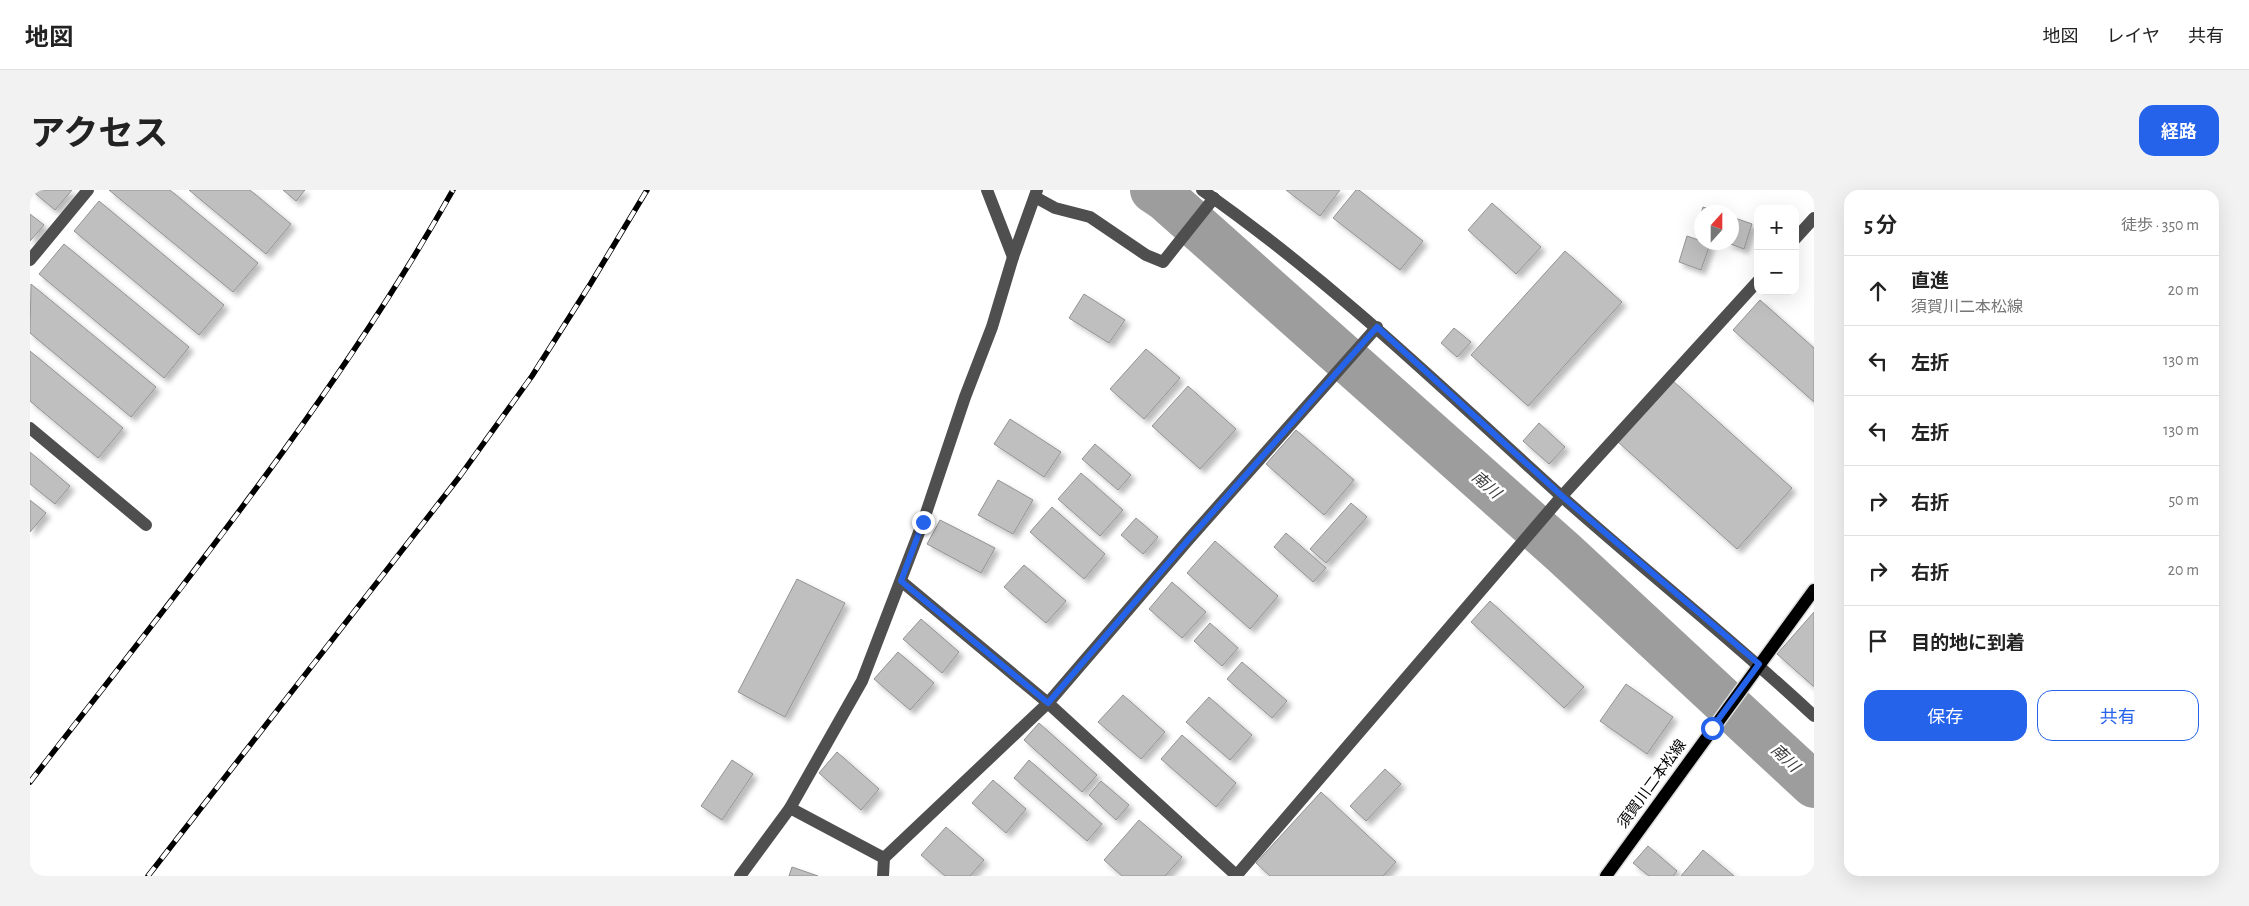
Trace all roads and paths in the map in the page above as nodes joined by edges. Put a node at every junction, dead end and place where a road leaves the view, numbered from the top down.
1 (88, 190) edge
2 (987, 190) edge
3 (1202, 190) edge
4 (1036, 193) edge
5 (1214, 198) junction
6 (1814, 218) edge
7 (1799, 235) edge
8 (1013, 257) junction
9 (30, 260) edge
10 (1754, 285) edge
11 (1377, 327) junction
12 (30, 428) edge
13 (1558, 501) junction
14 (146, 525) dead end
15 (901, 581) junction
16 (1814, 590) edge
17 (1759, 664) junction
18 (1048, 703) junction
19 (1814, 716) edge
20 (790, 808) junction
21 (884, 858) junction
22 (740, 876) edge
23 (883, 876) edge
24 (1236, 876) edge
25 (1606, 876) edge

1 - 9 street
2 - 8 street
3 - 5 street
4 - 5 street
4 - 8 street
5 - 11 street
6 - 7 street
8 - 15 street
10 - 13 street
11 - 13 street
11 - 18 street
12 - 14 street
13 - 17 street
13 - 24 street
15 - 18 street
15 - 20 street
16 - 17 main road, 須賀川二本松線
17 - 19 street
17 - 25 main road, 須賀川二本松線
18 - 21 street
18 - 24 street
20 - 21 street
20 - 22 street
21 - 23 street

